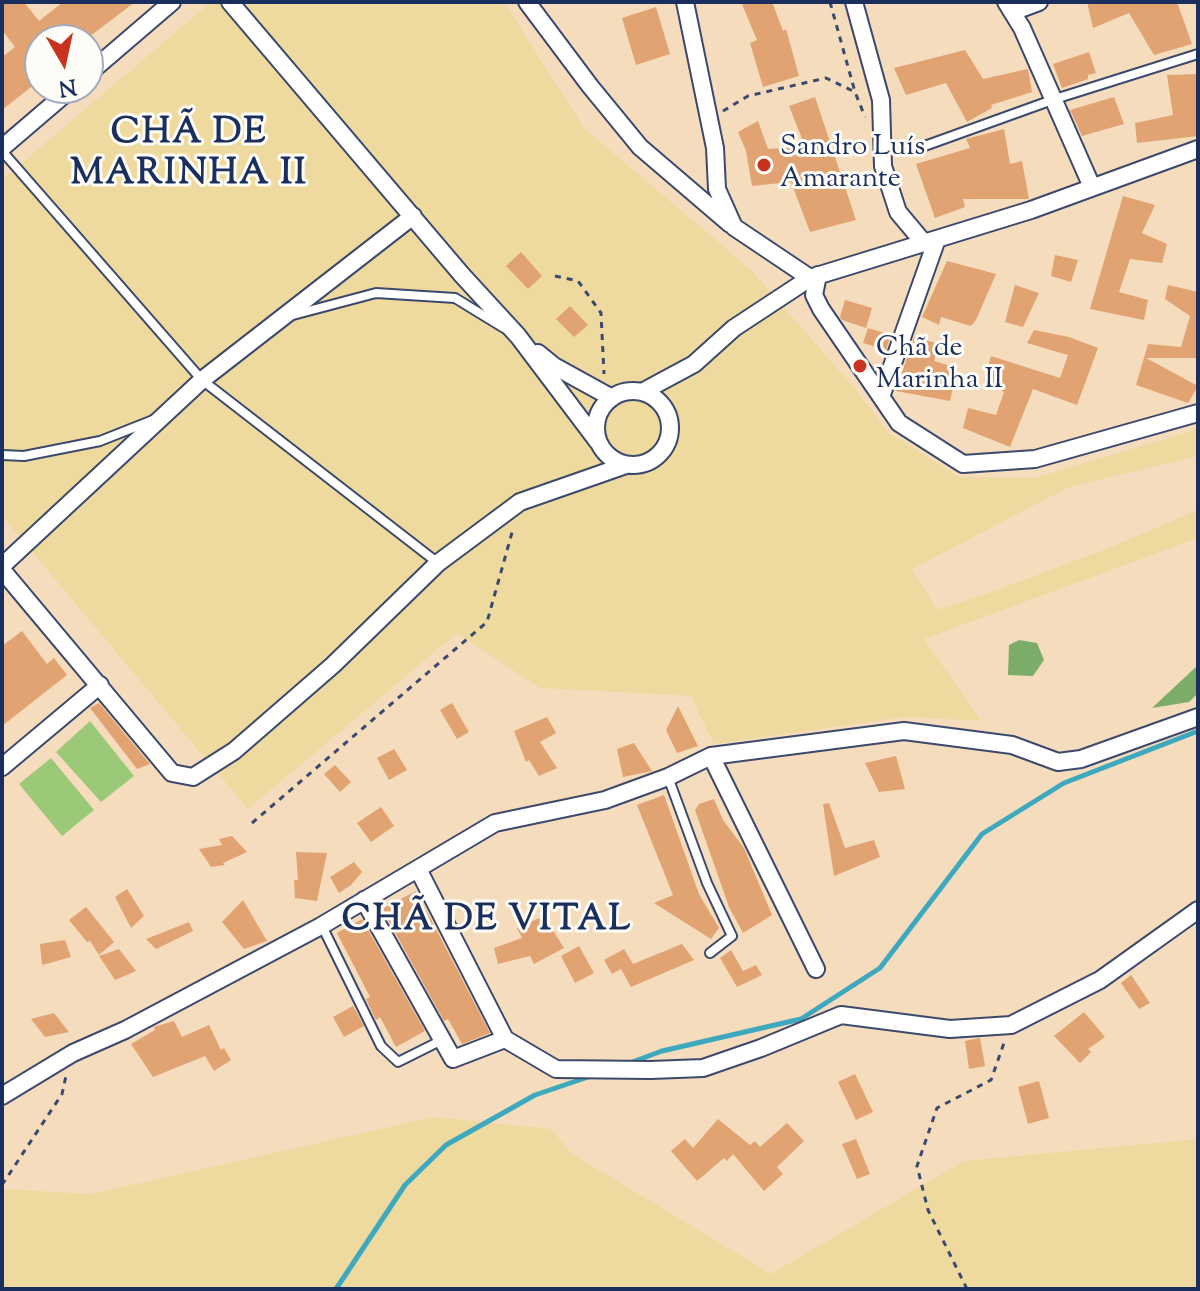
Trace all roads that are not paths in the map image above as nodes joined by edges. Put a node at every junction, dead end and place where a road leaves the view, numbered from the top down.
1 (172, 2) edge
2 (230, 2) edge
3 (527, 2) edge
4 (685, 2) edge
5 (854, 2) edge
6 (1039, 2) edge
7 (1009, 7) edge
8 (1198, 54) edge
9 (104, 60) edge
10 (1055, 99) junction
11 (54, 104) edge
12 (919, 148) dead end
13 (2, 149) edge
14 (1198, 149) edge
15 (1092, 187) junction
16 (413, 216) junction
17 (734, 227) junction
18 (930, 241) junction
19 (814, 277) junction
20 (787, 292) junction
21 (821, 309) junction
22 (280, 319) junction
23 (518, 336) junction
24 (202, 380) junction
25 (642, 392) junction
26 (608, 396) junction
27 (881, 397) junction
28 (1198, 413) edge
29 (165, 415) junction
30 (598, 442) junction
31 (2, 455) edge
32 (626, 465) junction
33 (438, 563) junction
34 (2, 568) edge
35 (100, 685) junction
36 (1198, 717) edge
37 (711, 756) junction
38 (2, 767) edge
39 (668, 777) junction
40 (418, 869) junction
41 (364, 900) junction
42 (1198, 910) edge
43 (321, 926) junction
44 (710, 953) dead end
45 (816, 969) dead end
46 (443, 1039) junction
47 (505, 1039) junction
48 (2, 1096) edge

1 - 9 street
2 - 16 street
3 - 17 street
4 - 17 street
5 - 18 street
6 - 7 street
7 - 10 street
8 - 10 lane
10 - 12 lane
10 - 15 street
11 - 13 street
13 - 24 lane
14 - 15 street
15 - 18 street
16 - 22 street
16 - 23 street
17 - 19 street
18 - 19 street
18 - 27 street
19 - 20 street
19 - 21 street
20 - 21 street
20 - 25 street
21 - 27 street
22 - 23 lane
22 - 24 street
23 - 26 street
23 - 30 street
24 - 29 street
24 - 33 lane
25 - 26 street
25 - 32 street
26 - 30 street
27 - 28 street
29 - 31 lane
29 - 34 street
30 - 32 street
32 - 33 street
33 - 35 street
34 - 35 street
35 - 38 street
36 - 37 street
37 - 39 street
37 - 45 street
39 - 40 street
39 - 44 lane
40 - 41 street
40 - 47 street
41 - 43 street
41 - 46 street
42 - 47 street
43 - 46 lane
43 - 48 street
46 - 47 street

